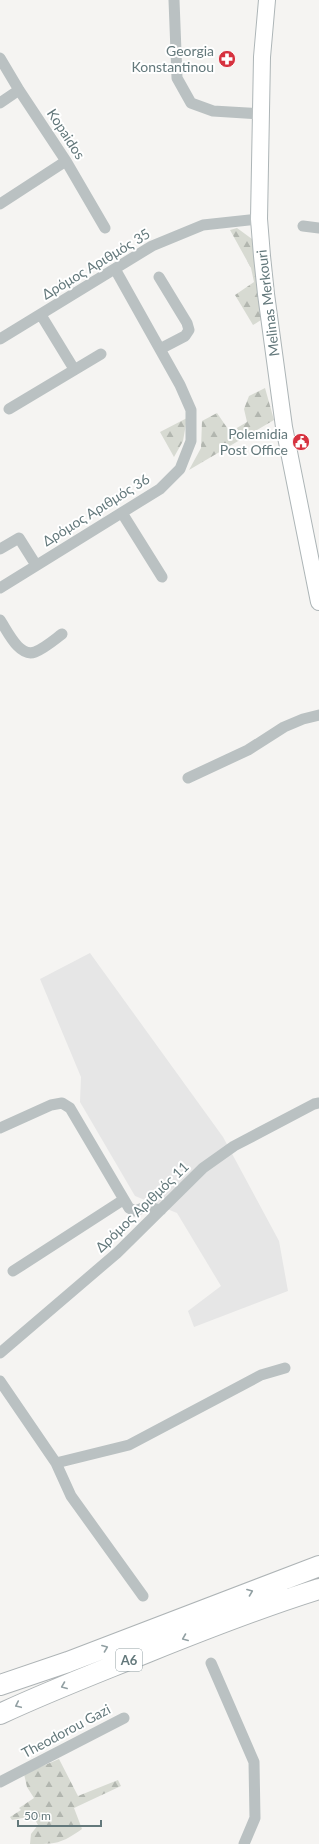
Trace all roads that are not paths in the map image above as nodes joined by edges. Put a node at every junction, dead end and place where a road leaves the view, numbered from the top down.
1 (174, 0) edge
2 (266, 0) edge
3 (0, 58) edge
4 (19, 90) junction
5 (0, 102) edge
6 (262, 114) junction
7 (66, 161) junction
8 (0, 204) edge
9 (259, 219) junction
10 (303, 226) dead end
11 (105, 228) dead end
12 (319, 228) edge
13 (116, 269) junction
14 (159, 277) dead end
15 (41, 315) junction
16 (0, 339) edge
17 (160, 349) junction
18 (101, 354) dead end
19 (74, 369) junction
20 (8, 409) dead end
21 (122, 513) junction
22 (0, 550) edge
23 (36, 565) junction
24 (162, 577) dead end
25 (0, 588) edge
26 (319, 602) edge
27 (0, 620) edge
28 (62, 634) dead end
29 (319, 715) edge
30 (188, 778) dead end
31 (319, 1103) edge
32 (1, 1126) edge
33 (123, 1200) junction
34 (161, 1210) junction
35 (13, 1271) dead end
36 (0, 1353) edge
37 (285, 1368) dead end
38 (0, 1381) edge
39 (56, 1463) junction
40 (319, 1566) edge
41 (319, 1589) edge
42 (143, 1596) dead end
43 (217, 1614) junction
44 (68, 1662) junction
45 (211, 1663) dead end
46 (0, 1686) edge
47 (0, 1694) edge
48 (0, 1714) edge
49 (124, 1718) dead end
50 (0, 1782) edge
51 (244, 1844) edge

1 - 6 street
2 - 6 main road, Melinas Merkouri
3 - 4 street, Kopaidos
4 - 5 street
4 - 7 street, Kopaidos
6 - 9 main road, Melinas Merkouri
7 - 8 street
7 - 11 street, Kopaidos
9 - 13 street, Δρόμος Αριθμός 35
9 - 26 main road, Melinas Merkouri
10 - 12 street
13 - 15 street, Δρόμος Αριθμός 35
13 - 17 street, Δρόμος Αριθμός 36
14 - 17 street
15 - 16 street, Δρόμος Αριθμός 35
15 - 19 street
17 - 21 street, Δρόμος Αριθμός 36
18 - 19 street
19 - 20 street
21 - 23 street, Δρόμος Αριθμός 36
21 - 24 street
22 - 23 street
23 - 25 street, Δρόμος Αριθμός 36
27 - 28 street
29 - 30 street
31 - 34 street, Δρόμος Αριθμός 11
32 - 33 street
33 - 34 street
33 - 35 street
34 - 36 street, Δρόμος Αριθμός 11
37 - 39 street
38 - 39 street
39 - 42 street
43 -> 40 highway, A6
41 - 43 highway, A6
44 -> 43 highway, A6
43 -> 48 highway, A6
44 - 46 highway
44 - 47 highway, A6
45 - 51 street
49 - 50 street, Theodorou Gazi

